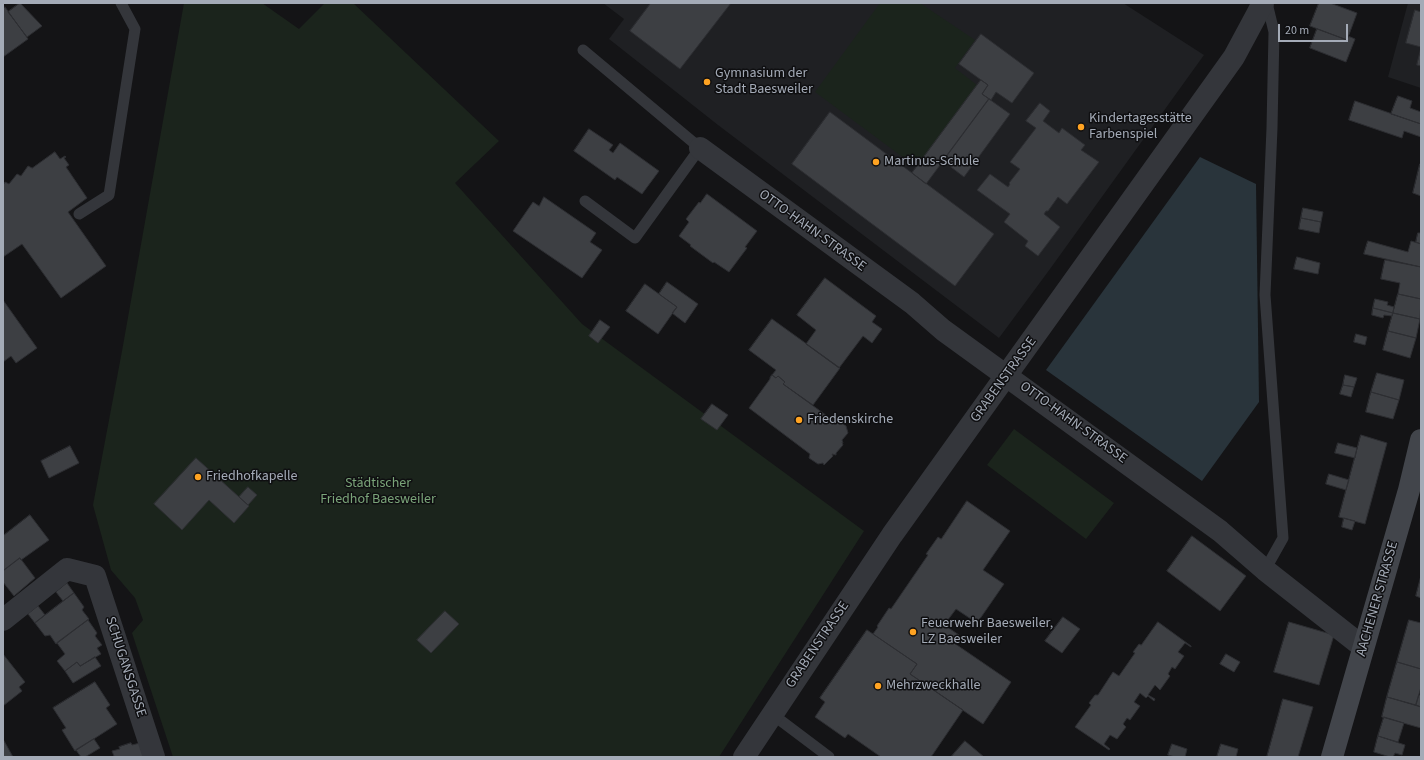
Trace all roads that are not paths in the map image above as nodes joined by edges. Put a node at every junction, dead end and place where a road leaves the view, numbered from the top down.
1 (121, 3) edge
2 (1263, 3) edge
3 (1267, 3) edge
4 (583, 50) dead end
5 (700, 148) junction
6 (585, 201) dead end
7 (79, 214) dead end
8 (1007, 376) junction
9 (1421, 440) edge
10 (1265, 570) junction
11 (3, 620) edge
12 (1363, 647) junction
13 (772, 714) junction
14 (154, 757) edge
15 (744, 757) edge
16 (830, 757) edge
17 (1332, 757) edge

1 - 7 lane
2 - 8 street, GRABENSTRASSE
3 - 10 lane
4 - 5 lane
5 - 6 lane
5 - 8 street, OTTO-HAHN-STRASSE
8 - 10 street, OTTO-HAHN-STRASSE
8 - 13 street, GRABENSTRASSE
9 - 12 main road, AACHENER STRASSE
10 - 12 street, OTTO-HAHN-STRASSE
11 - 14 street, SCHUGANSGASSE
12 - 17 main road, AACHENER STRASSE
13 - 15 street, GRABENSTRASSE
13 - 16 lane

